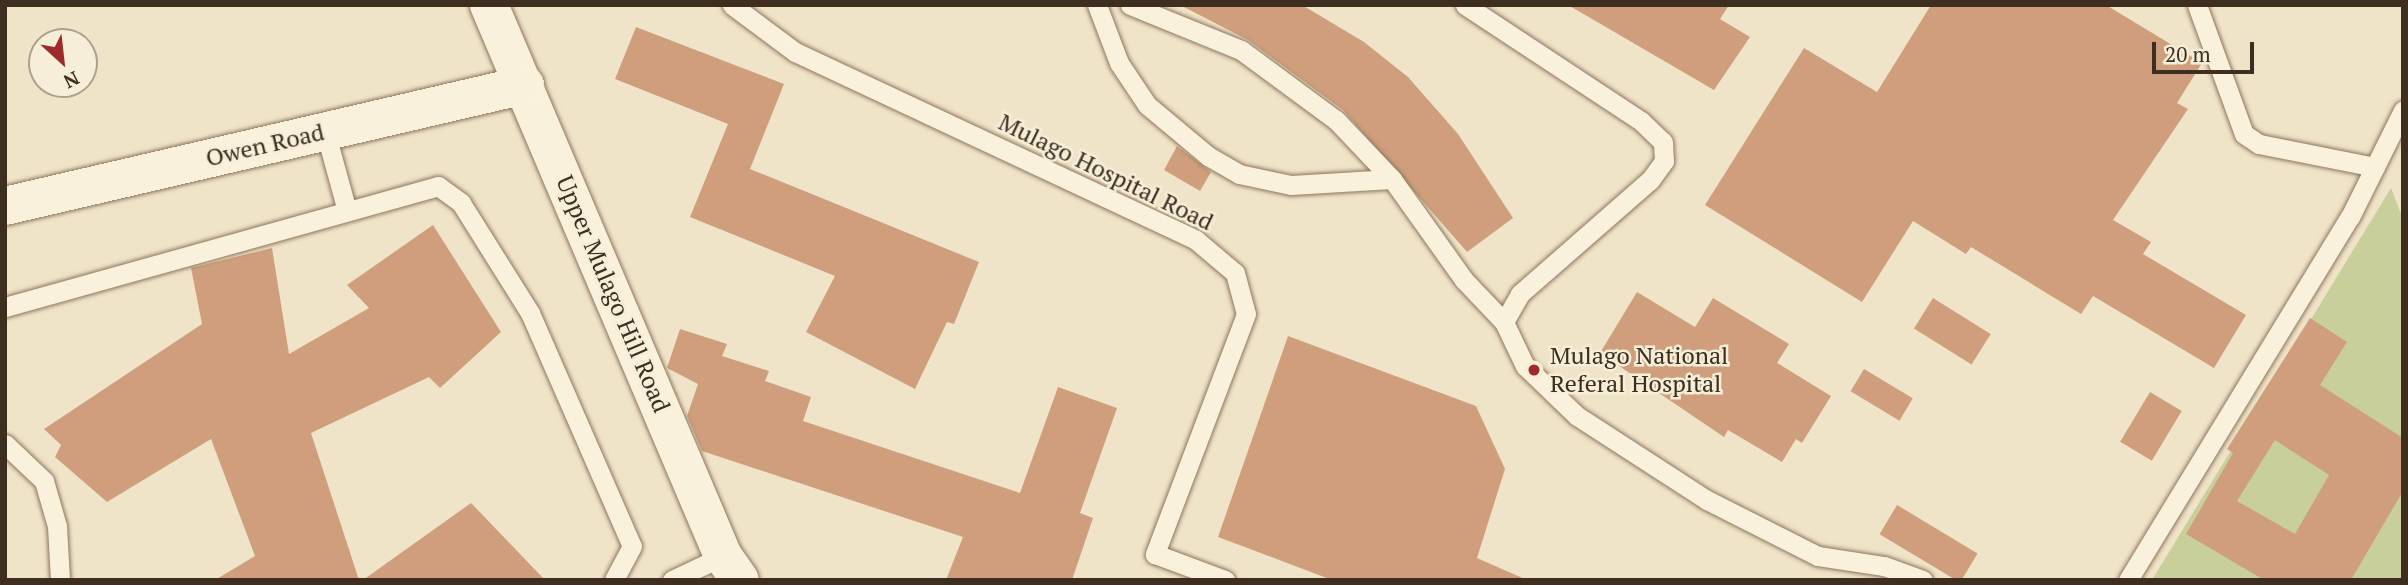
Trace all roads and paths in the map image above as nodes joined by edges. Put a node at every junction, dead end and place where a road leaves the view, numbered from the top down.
1 (489, 5) edge
2 (732, 5) edge
3 (1097, 5) edge
4 (1130, 5) edge
5 (1465, 5) edge
6 (2197, 5) edge
7 (525, 85) junction
8 (2403, 110) edge
9 (325, 131) junction
10 (2375, 167) junction
11 (1392, 179) junction
12 (5, 206) edge
13 (347, 211) junction
14 (5, 307) edge
15 (1504, 322) junction
16 (5, 444) edge
17 (731, 568) edge
18 (60, 580) edge
19 (614, 580) edge
20 (672, 580) edge
21 (1225, 580) edge
22 (1923, 580) edge
23 (2128, 580) edge

1 - 7 street, Upper Mulago Hill Road
2 - 21 lane, Mulago Hospital Road
3 - 11 lane
4 - 11 lane
5 - 15 lane
6 - 10 lane
7 - 9 street, Owen Road
7 - 17 street, Upper Mulago Hill Road
8 - 10 lane
9 - 12 street, Owen Road
9 - 13 lane
10 - 23 lane
11 - 15 lane
13 - 14 lane
13 - 19 lane
15 - 22 lane
16 - 18 lane
17 - 20 lane

